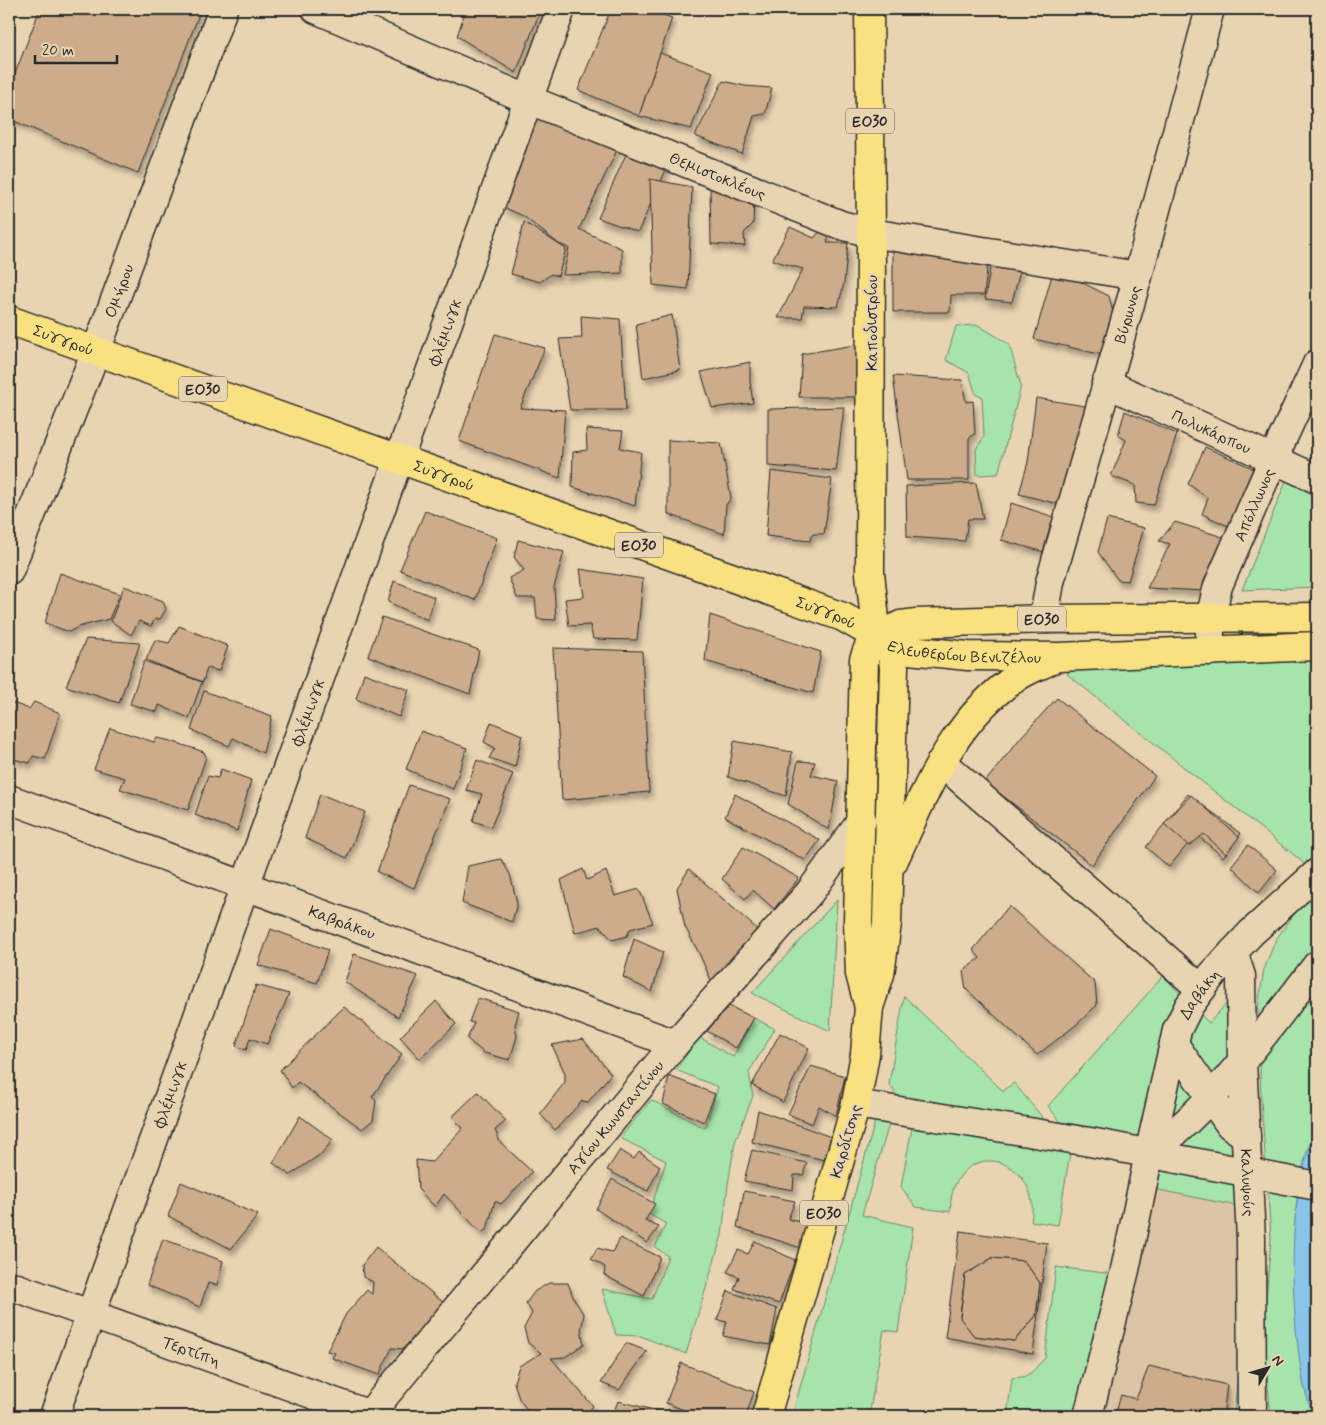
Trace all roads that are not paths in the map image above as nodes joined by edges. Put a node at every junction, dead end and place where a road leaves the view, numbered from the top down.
1 (223, 9) edge
2 (316, 9) edge
3 (561, 9) edge
4 (870, 9) edge
5 (1210, 9) edge
6 (528, 100) junction
7 (871, 233) junction
8 (1138, 276) junction
9 (9, 320) edge
10 (96, 351) junction
11 (1317, 364) edge
12 (1106, 383) junction
13 (398, 458) junction
14 (1273, 459) junction
15 (1317, 479) edge
16 (9, 571) edge
17 (1317, 617) edge
18 (1210, 618) junction
19 (1047, 619) junction
20 (877, 638) junction
21 (1317, 646) edge
22 (1210, 650) junction
23 (1059, 657) junction
24 (941, 762) junction
25 (9, 798) edge
26 (862, 820) junction
27 (888, 873) junction
28 (1317, 873) edge
29 (245, 886) junction
30 (1233, 952) junction
31 (1317, 965) edge
32 (1201, 990) junction
33 (869, 1007) junction
34 (675, 1044) junction
35 (1174, 1044) junction
36 (1242, 1061) junction
37 (1210, 1097) junction
38 (856, 1104) junction
39 (1246, 1136) junction
40 (1149, 1154) junction
41 (1248, 1172) junction
42 (1317, 1186) edge
43 (9, 1285) edge
44 (91, 1314) junction
45 (54, 1416) edge
46 (370, 1416) edge
47 (766, 1416) edge
48 (1088, 1416) edge
49 (1252, 1416) edge

1 - 10 street, Ομήρου
2 - 6 street, Θεμιστοκλέους
3 - 6 street, Φλέμινγκ
4 - 7 main road, Καποδιστρίου / ΕΟ30
5 - 8 street, Βύρωνος
6 - 7 street, Θεμιστοκλέους
6 - 13 street, Φλέμινγκ
7 - 8 street, Θεμιστοκλέους
7 - 20 main road, Καποδιστρίου / ΕΟ30
8 - 12 street, Βύρωνος
9 - 10 main road, Συγγρού / ΕΟ30
10 - 13 main road, Συγγρού / ΕΟ30
10 - 16 street, Ομήρου
11 - 14 street, Απόλλωνος
12 - 14 street, Πολυκάρπου
12 - 19 street, Βύρωνος
13 - 20 main road, Συγγρού / ΕΟ30
13 - 29 street, Φλέμινγκ
14 - 15 street, Πολυκάρπου
14 - 18 street, Απόλλωνος
17 - 18 main road, Ελευθερίου Βενιζέλου / ΕΟ30
18 - 19 main road, Ελευθερίου Βενιζέλου / ΕΟ30
18 - 22 street, Απόλλωνος
19 - 20 main road, Ελευθερίου Βενιζέλου / ΕΟ30
20 - 23 main road, Ελευθερίου Βενιζέλου / ΕΟ30
20 - 26 main road, ΕΟ30
20 - 27 main road, ΕΟ30
21 - 22 main road, Ελευθερίου Βενιζέλου / ΕΟ30
22 - 23 main road, Ελευθερίου Βενιζέλου / ΕΟ30
23 - 24 main road
24 - 27 main road
24 - 32 street
25 - 29 street, Καβράκου
26 - 33 main road, ΕΟ30
26 - 34 street, Αγίου Κωνσταντίνου
27 - 33 main road, ΕΟ30
28 - 30 street, Δαβάκη
29 - 34 street, Καβράκου
29 - 44 street, Φλέμινγκ
30 - 32 street, Δαβάκη
30 - 36 street, Καλυψούς
31 - 36 street
32 - 35 street, Δαβάκη
33 - 38 main road, Καρδίτσης / ΕΟ30
34 - 46 street, Αγίου Κωνσταντίνου
35 - 37 street
35 - 40 street, Δαβάκη
36 - 37 street
36 - 39 street, Καλυψούς
37 - 39 street
37 - 40 street
38 - 40 street
38 - 47 main road, Καρδίτσης / ΕΟ30
39 - 41 street, Καλυψούς
40 - 41 street
40 - 48 street, Δαβάκη
41 - 42 street
41 - 49 street, Καλυψούς
43 - 44 street, Τερτίπη
44 - 45 street, Φλέμινγκ
44 - 46 street, Τερτίπη

